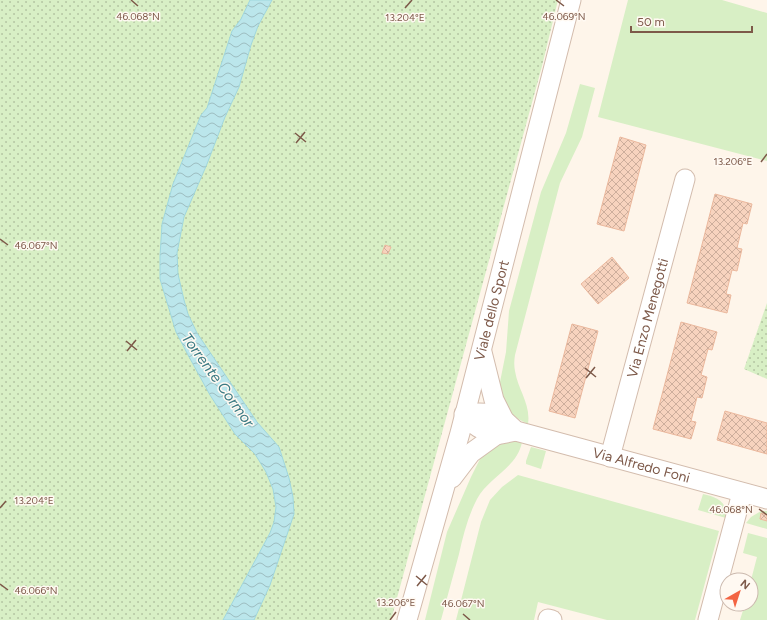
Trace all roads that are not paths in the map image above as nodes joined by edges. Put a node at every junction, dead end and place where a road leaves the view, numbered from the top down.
1 (572, 0) edge
2 (685, 179) dead end
3 (481, 349) junction
4 (464, 414) junction
5 (505, 429) junction
6 (610, 457) junction
7 (444, 490) junction
8 (742, 492) junction
9 (767, 499) edge
10 (407, 620) edge
11 (708, 620) edge

1 - 3 street, Viale dello Sport
2 - 6 street, Via Enzo Menegotti
3 - 4 street, Viale dello Sport
3 - 5 street
4 - 5 street, Via Alfredo Foni
4 - 7 street, Viale dello Sport
5 - 6 street, Via Alfredo Foni
5 - 7 street
6 - 8 street, Via Alfredo Foni
7 - 10 street, Viale dello Sport
8 - 9 street, Via Alfredo Foni
8 - 11 street

